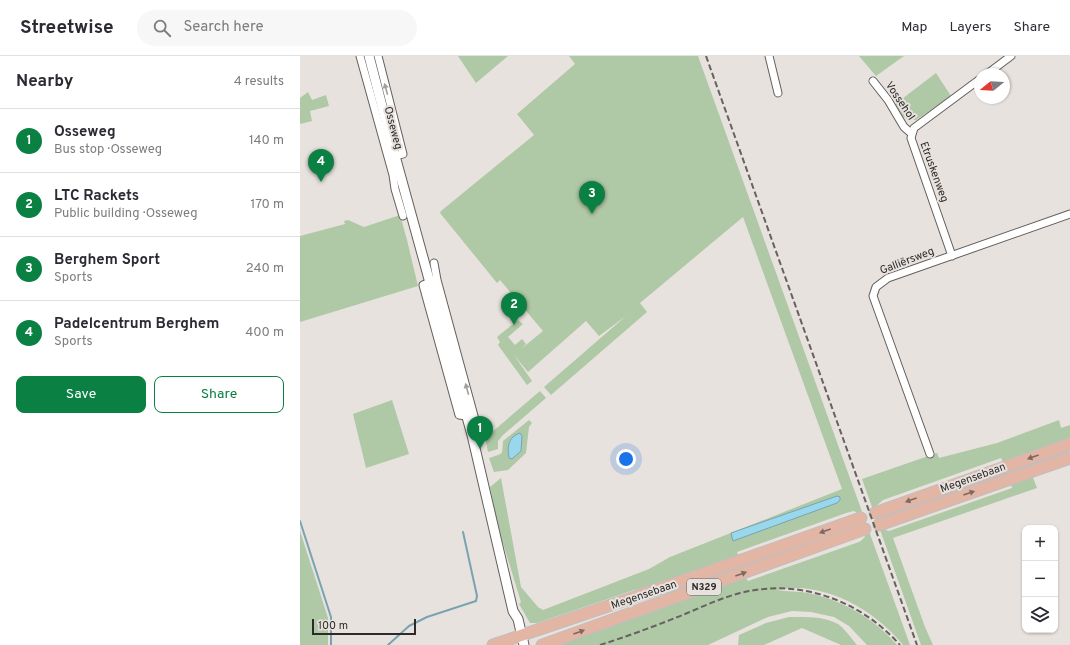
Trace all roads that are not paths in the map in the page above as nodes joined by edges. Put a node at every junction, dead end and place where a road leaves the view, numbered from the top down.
1 (360, 56) edge
2 (369, 56) edge
3 (378, 56) edge
4 (769, 56) edge
5 (1011, 56) edge
6 (995, 68) edge
7 (873, 81) dead end
8 (974, 83) edge
9 (778, 93) dead end
10 (387, 108) junction
11 (911, 134) junction
12 (404, 205) junction
13 (1070, 214) edge
14 (403, 216) dead end
15 (952, 256) junction
16 (434, 263) dead end
17 (433, 281) junction
18 (472, 435) junction
19 (1070, 444) edge
20 (930, 454) dead end
21 (1070, 458) edge
22 (875, 513) dead end
23 (862, 518) dead end
24 (879, 525) dead end
25 (865, 529) dead end
26 (520, 641) edge
27 (493, 645) edge
28 (542, 645) edge

1 - 12 street, Osseweg
2 - 10 street, Osseweg
10 -> 3 street, Osseweg
4 - 9 street
5 - 6 street
7 - 11 street, Vossehol
8 - 11 street, Etruskenweg
10 - 12 street, Osseweg
11 - 15 street, Etruskenweg
12 - 14 street, Osseweg
12 - 17 street, Osseweg
13 - 15 street, Galliërsweg
15 - 20 street, Galliërsweg
16 - 17 street, Osseweg
17 - 18 street, Osseweg
18 -> 17 street, Osseweg
18 - 26 street, Osseweg
19 -> 22 main road, Megensebaan
24 -> 21 main road, Megensebaan
23 -> 26 main road, Megensebaan / N329
28 -> 25 main road, Megensebaan / N329
26 - 27 main road, Megensebaan / N329

